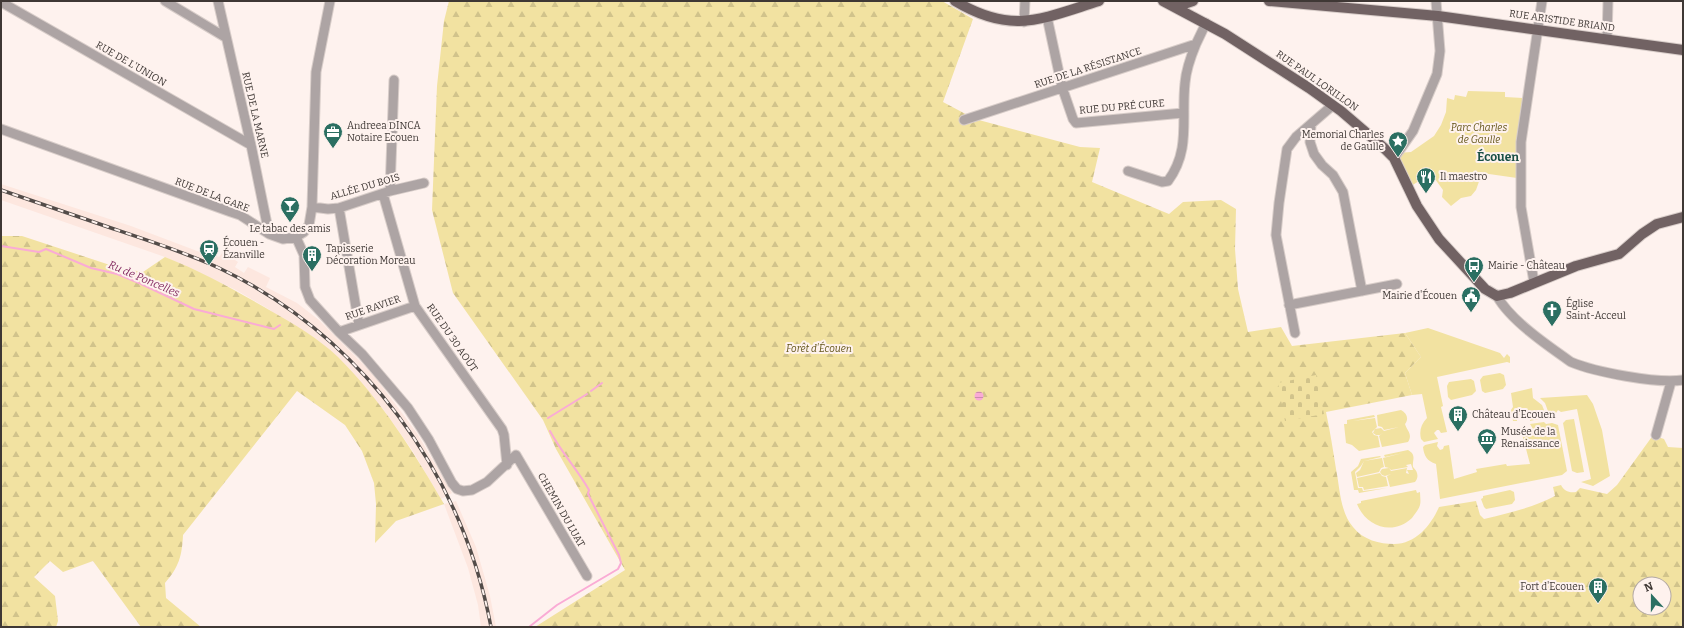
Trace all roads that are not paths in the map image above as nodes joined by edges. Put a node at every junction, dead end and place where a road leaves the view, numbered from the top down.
1 (165, 1) edge
2 (218, 1) edge
3 (330, 1) edge
4 (955, 1) edge
5 (1025, 1) edge
6 (1099, 1) edge
7 (1163, 1) edge
8 (1174, 1) edge
9 (1269, 1) edge
10 (1436, 1) edge
11 (1542, 1) edge
12 (1608, 1) edge
13 (1, 2) edge
14 (1192, 2) edge
15 (1314, 3) edge
16 (1192, 16) junction
17 (1438, 16) junction
18 (1047, 17) junction
19 (1024, 22) junction
20 (1206, 23) junction
21 (1538, 30) junction
22 (225, 37) junction
23 (1607, 40) junction
24 (1196, 44) junction
25 (1683, 50) edge
26 (394, 80) dead end
27 (1062, 87) junction
28 (1333, 105) junction
29 (1184, 113) junction
30 (964, 120) dead end
31 (1311, 125) junction
32 (1, 129) edge
33 (251, 145) junction
34 (1394, 158) junction
35 (1128, 171) dead end
36 (424, 183) dead end
37 (387, 193) junction
38 (312, 207) junction
39 (340, 208) junction
40 (1683, 216) edge
41 (269, 234) junction
42 (296, 237) junction
43 (1534, 282) junction
44 (1397, 284) dead end
45 (1362, 291) junction
46 (1497, 296) junction
47 (1289, 305) junction
48 (415, 306) junction
49 (359, 325) junction
50 (339, 332) junction
51 (1295, 333) dead end
52 (1683, 380) edge
53 (1672, 382) junction
54 (1656, 435) dead end
55 (507, 464) junction
56 (587, 576) dead end

1 - 22 street
2 - 22 street, RUE DE LA MARNE
3 - 38 street
4 - 19 main road
5 - 19 street
6 - 18 main road
7 - 16 main road, RUE PAUL LORILLON
8 - 14 main road
9 - 15 main road, RUE ARISTIDE BRIAND
10 - 17 street
11 - 21 street
12 - 23 street
13 - 33 street, RUE DE L'UNION
14 - 16 street
15 - 17 main road, RUE ARISTIDE BRIAND
16 - 20 main road, RUE PAUL LORILLON
17 - 21 main road, RUE ARISTIDE BRIAND
17 - 34 street
18 - 19 main road
18 - 27 street
20 - 24 street
20 - 28 main road, RUE PAUL LORILLON
21 - 23 main road, RUE ARISTIDE BRIAND
21 - 43 street
22 - 33 street, RUE DE LA MARNE
23 - 25 main road, RUE ARISTIDE BRIAND
24 - 27 street, RUE DE LA RÉSISTANCE
24 - 29 street
26 - 37 street, RUE DU 30 AOÛT
27 - 29 street, RUE DU PRÉ CURE
27 - 30 street, RUE DE LA RÉSISTANCE
28 - 31 street
28 - 34 main road, RUE PAUL LORILLON
29 - 35 street
31 - 45 street
31 - 47 street
32 - 41 street, RUE DE LA GARE
33 - 41 street, RUE DE LA MARNE
34 - 46 main road, RUE PAUL LORILLON
36 - 37 street, ALLÉE DU BOIS
37 - 39 street, ALLÉE DU BOIS
37 - 48 street, RUE DU 30 AOÛT
38 - 39 street, ALLÉE DU BOIS
38 - 42 street
39 - 49 street
40 - 43 main road
41 - 42 street, RUE DE LA GARE
42 - 50 street
43 - 46 main road
44 - 45 street
45 - 47 street
46 - 53 street
47 - 51 street
48 - 49 street, RUE RAVIER
48 - 55 street, RUE DU 30 AOÛT
49 - 50 street, RUE RAVIER
50 - 55 street
52 - 53 street
53 - 54 street
55 - 56 street, CHEMIN DU LUAT

